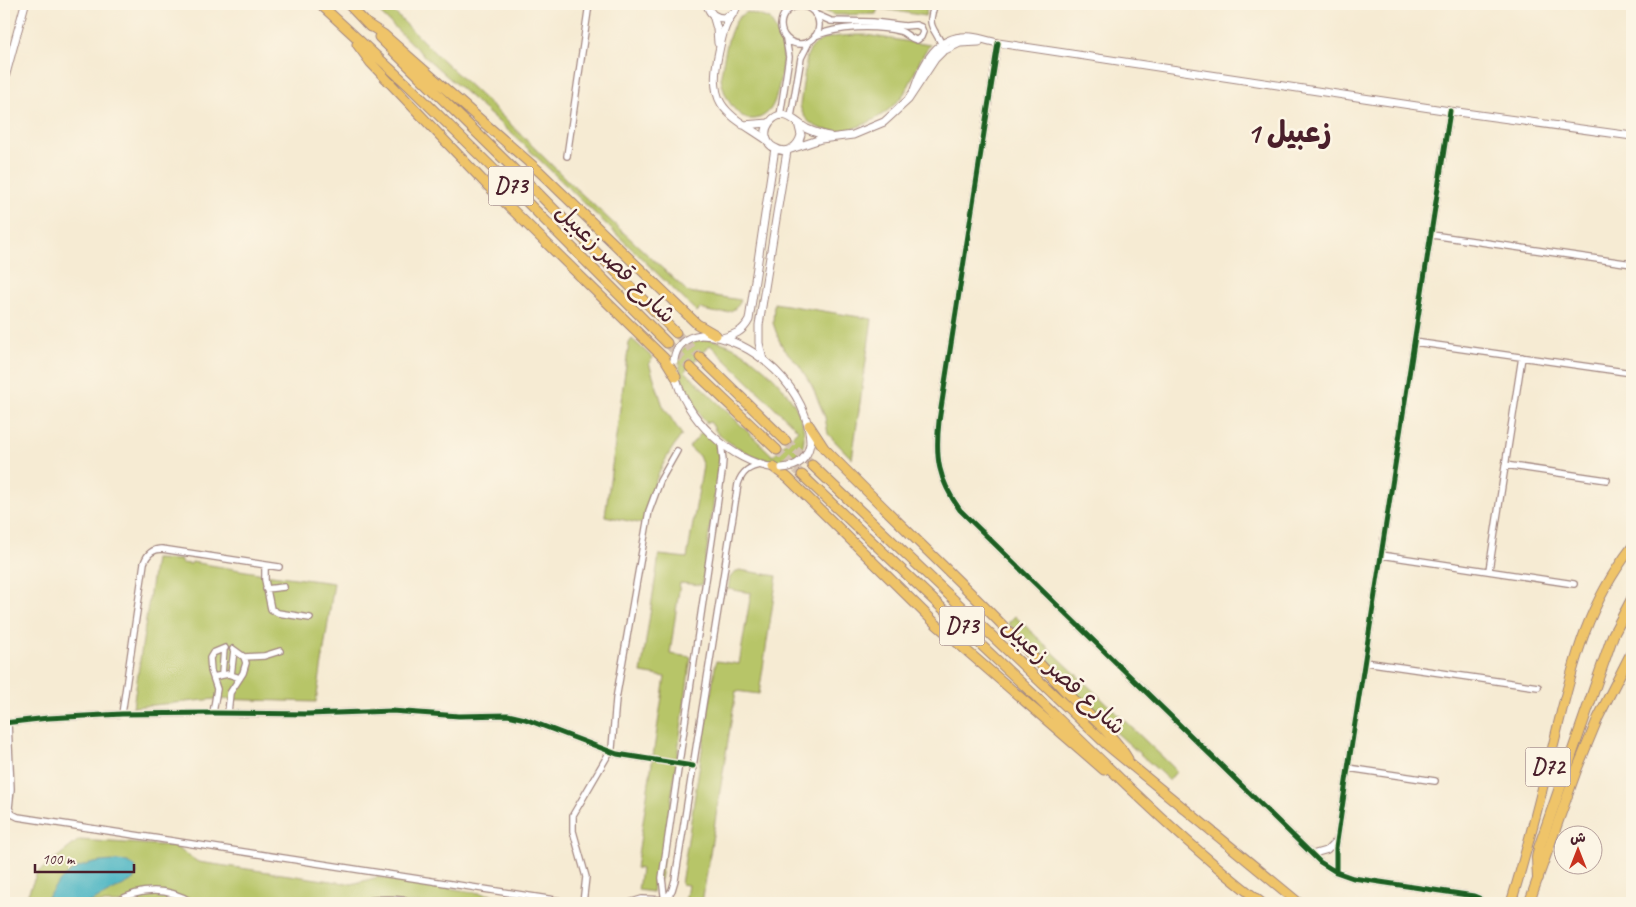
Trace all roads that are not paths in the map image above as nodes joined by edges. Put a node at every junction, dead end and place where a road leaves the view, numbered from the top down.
1 (25, 4) edge
2 (320, 4) edge
3 (348, 4) edge
4 (589, 4) edge
5 (700, 4) edge
6 (707, 4) edge
7 (738, 4) edge
8 (935, 4) edge
9 (711, 13) junction
10 (815, 14) junction
11 (732, 15) junction
12 (366, 23) junction
13 (351, 33) junction
14 (815, 36) junction
15 (785, 37) junction
16 (810, 41) junction
17 (998, 43) junction
18 (942, 47) junction
19 (719, 53) junction
20 (4, 80) edge
21 (1450, 111) junction
22 (780, 116) junction
23 (792, 117) junction
24 (798, 122) junction
25 (769, 123) junction
26 (743, 125) junction
27 (1632, 136) edge
28 (831, 137) junction
29 (767, 140) junction
30 (775, 148) junction
31 (789, 150) junction
32 (566, 156) dead end
33 (1432, 235) junction
34 (1632, 264) edge
35 (676, 333) tunnel mouth
36 (719, 337) junction
37 (1414, 342) junction
38 (667, 344) tunnel mouth
39 (700, 357) tunnel mouth
40 (1522, 357) junction
41 (763, 360) junction
42 (690, 367) tunnel mouth
43 (1632, 372) edge
44 (676, 377) junction
45 (809, 425) junction
46 (786, 441) tunnel mouth
47 (721, 443) junction
48 (677, 450) dead end
49 (777, 450) tunnel mouth
50 (1505, 465) junction
51 (768, 466) junction
52 (812, 466) tunnel mouth
53 (802, 475) tunnel mouth
54 (1607, 480) dead end
55 (1632, 547) edge
56 (1381, 555) junction
57 (265, 565) junction
58 (279, 567) dead end
59 (1489, 570) junction
60 (1574, 584) dead end
61 (284, 587) dead end
62 (266, 589) junction
63 (1632, 599) edge
64 (310, 618) dead end
65 (280, 651) dead end
66 (1632, 651) edge
67 (244, 657) junction
68 (1366, 662) junction
69 (222, 674) junction
70 (231, 675) junction
71 (213, 677) junction
72 (240, 678) junction
73 (1538, 687) dead end
74 (213, 713) junction
75 (228, 713) junction
76 (122, 714) junction
77 (6, 723) edge
78 (610, 752) junction
79 (1130, 763) junction
80 (680, 765) junction
81 (692, 766) junction
82 (1348, 768) junction
83 (1120, 779) junction
84 (1435, 781) dead end
85 (1337, 840) junction
86 (1313, 854) junction
87 (1336, 872) junction
88 (1538, 878) junction
89 (665, 901) edge
90 (115, 903) edge
91 (193, 903) edge
92 (358, 903) edge
93 (418, 903) edge
94 (574, 903) edge
95 (583, 903) edge
96 (629, 903) edge
97 (1262, 903) edge
98 (1299, 903) edge
99 (1481, 903) edge
100 (1511, 903) edge
101 (1529, 903) edge

1 - 20 street
2 - 13 main road, شارع قصر زعبيل / D73
3 - 12 main road, شارع قصر زعبيل / D73
4 - 32 street
5 - 9 street
6 - 9 street
7 - 11 street
8 - 18 street
9 - 11 street
9 - 19 street
10 - 14 street
10 - 14 street
10 - 15 street
11 - 19 street
12 - 35 main road, شارع قصر زعبيل / D73
12 - 36 main road
13 - 38 main road, شارع قصر زعبيل / D73
13 - 44 main road
14 - 16 street
15 - 16 street
15 - 22 street
16 - 23 street
17 - 18 street
17 - 21 street
17 - 86 street
18 - 28 street
19 - 26 street
21 - 27 street
21 - 33 street
22 - 23 street
22 - 25 street
23 - 24 street
24 - 28 street
24 - 31 street
25 - 26 street
25 - 29 street
26 - 29 street
28 - 31 street
29 - 30 street
30 - 31 street
30 - 36 street
31 - 41 street
33 - 34 street
33 - 37 street
36 - 41 street
36 - 44 street, bridge
37 - 40 street
37 - 56 street
39 - 46 main road
40 - 43 street
40 - 50 street
41 - 45 street
42 - 49 main road
44 - 47 street
45 - 51 street, bridge
45 - 79 main road
47 - 51 street
47 - 80 street
48 - 78 street
50 - 54 street
50 - 59 street
51 - 81 street
51 - 83 main road
52 - 79 main road, شارع قصر زعبيل / D73
53 - 83 main road, شارع قصر زعبيل / D73
55 - 100 main road, D72
56 - 59 street
56 - 68 street
57 - 58 street
57 - 62 street
57 - 76 street
59 - 60 street
61 - 62 street
62 - 64 street
63 - 88 highway
65 - 67 street
66 - 88 main road, D72
67 - 70 street
67 - 72 street
68 - 73 street
68 - 82 street
69 - 70 street
69 - 71 street
69 - 71 street
70 - 72 street
71 - 74 street
72 - 75 street
74 - 75 street
74 - 76 street
75 - 78 street
76 - 77 street
77 - 94 street
78 - 80 street
78 - 95 street
79 - 98 main road, شارع قصر زعبيل / D73
80 - 81 street
80 - 89 street
81 - 89 street
82 - 84 street
82 - 85 street
83 - 97 main road, شارع قصر زعبيل / D73
85 - 86 street
85 - 87 street
86 - 87 street
87 - 99 street
88 - 101 main road, D72
89 - 96 street
90 - 91 street
92 - 93 street

